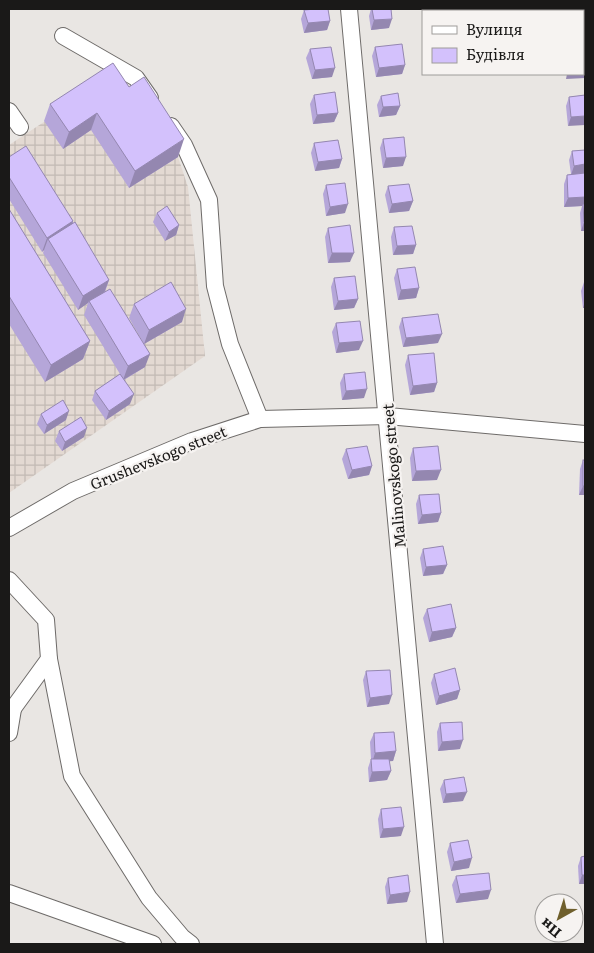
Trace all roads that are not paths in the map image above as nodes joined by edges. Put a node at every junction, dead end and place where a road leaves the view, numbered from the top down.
1 (349, 9) edge
2 (63, 36) dead end
3 (9, 111) edge
4 (20, 127) dead end
5 (388, 416) junction
6 (260, 419) junction
7 (585, 434) edge
8 (9, 528) edge
9 (9, 580) edge
10 (49, 659) junction
11 (11, 712) edge
12 (9, 734) edge
13 (9, 893) edge
14 (153, 944) edge
15 (190, 944) edge
16 (435, 944) edge

1 - 5 street, Malinovskogo street
2 - 6 street
3 - 4 street
5 - 6 street, Grushevskogo street
5 - 7 street, Grushevskogo street
5 - 16 street, Malinovskogo street
6 - 8 street, Grushevskogo street
9 - 10 street
10 - 11 street
10 - 15 street
11 - 12 street
13 - 14 street

